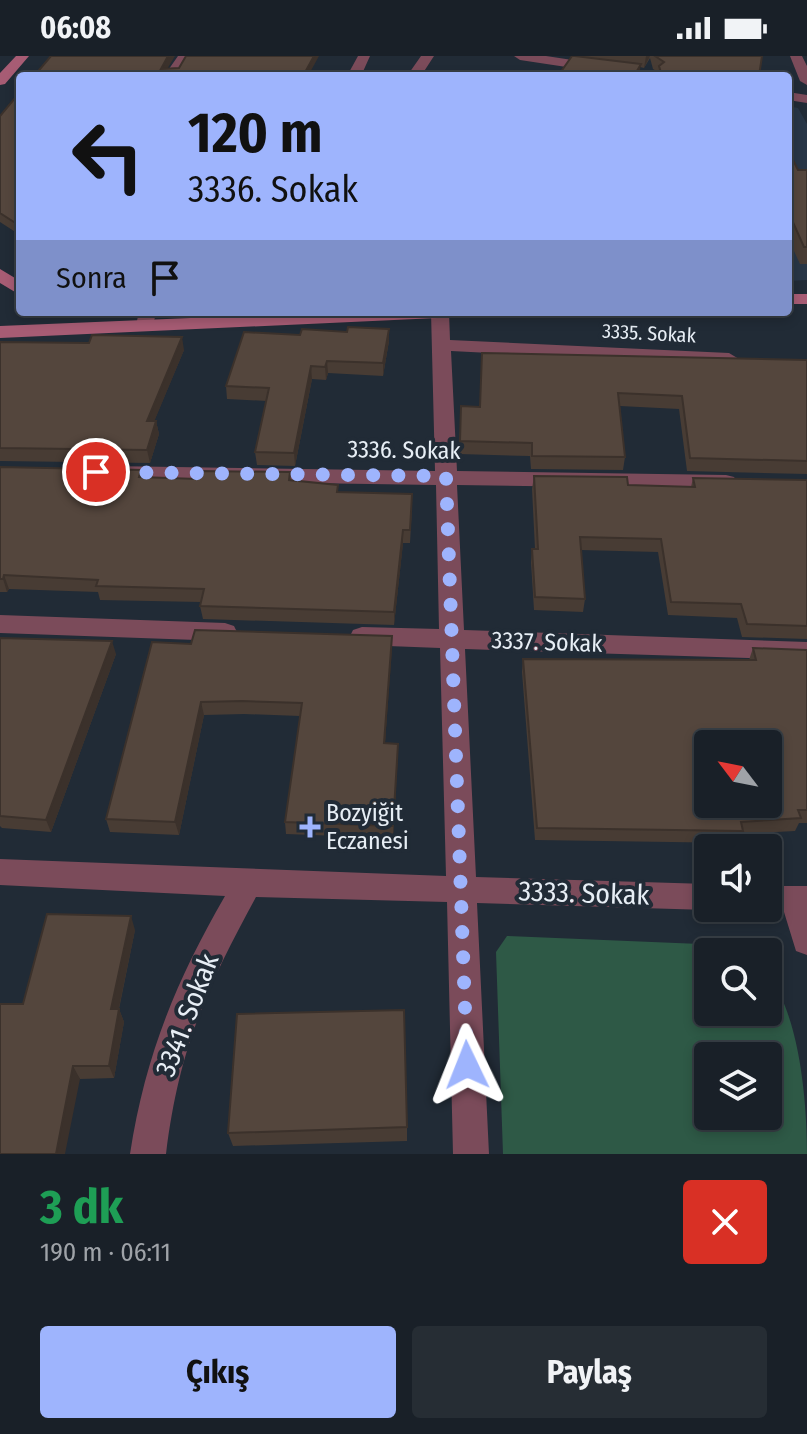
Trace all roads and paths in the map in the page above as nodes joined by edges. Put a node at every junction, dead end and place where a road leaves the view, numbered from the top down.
1 (23, 56) edge
2 (520, 56) edge
3 (796, 56) edge
4 (587, 61) edge
5 (635, 72) edge
6 (0, 81) edge
7 (807, 81) edge
8 (0, 274) edge
9 (16, 287) edge
10 (52, 316) edge
11 (245, 316) edge
12 (440, 316) edge
13 (147, 318) edge
14 (69, 329) junction
15 (0, 332) edge
16 (441, 345) junction
17 (743, 360) edge
18 (96, 472) edge
19 (446, 476) junction
20 (744, 482) edge
21 (0, 624) edge
22 (249, 633) edge
23 (343, 636) edge
24 (452, 639) junction
25 (807, 651) edge
26 (0, 872) edge
27 (247, 884) junction
28 (461, 888) junction
29 (694, 896) edge
30 (790, 899) edge
31 (807, 941) edge
32 (148, 1154) edge
33 (471, 1154) edge

1 - 6 street
2 - 4 street
3 - 7 street
4 - 5 street
8 - 9 street
10 - 14 street
11 - 13 street
12 - 16 street
13 - 14 street
14 - 15 street
16 - 17 street, 3335. Sokak
16 - 19 street
18 - 19 street, 3336. Sokak
19 - 20 street, 3336. Sokak
19 - 24 street
21 - 22 street
23 - 24 street, 3337. Sokak
24 - 25 street, 3337. Sokak
24 - 28 street
26 - 27 street, 3333. Sokak
27 - 28 street, 3333. Sokak
27 - 32 street, 3341. Sokak
28 - 29 street, 3333. Sokak
28 - 33 street
30 - 31 street

